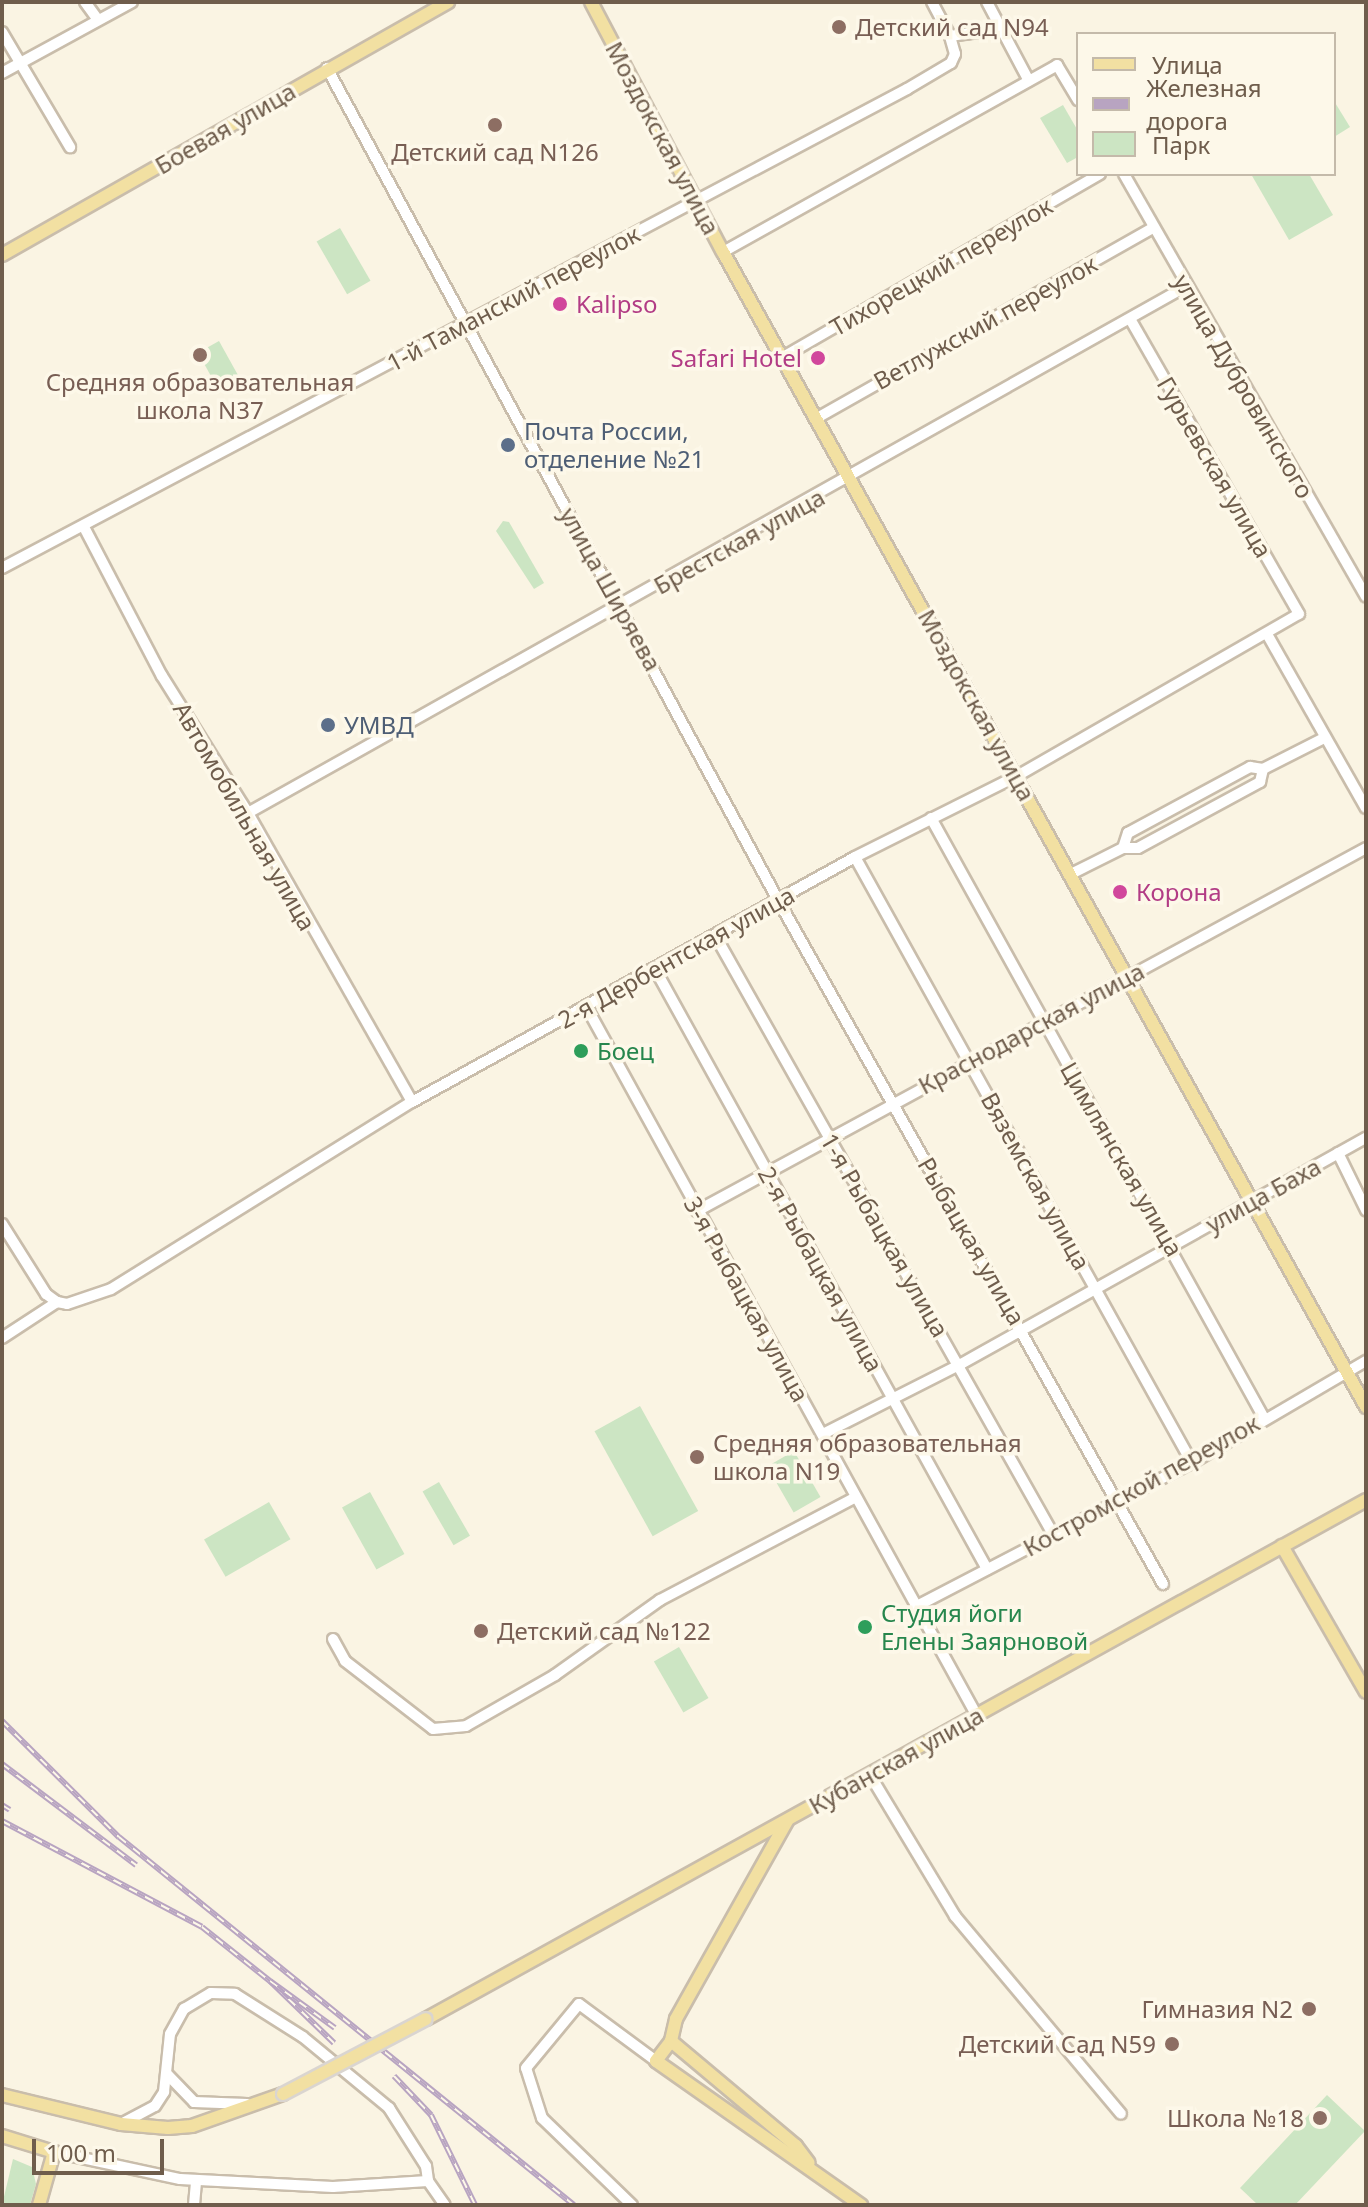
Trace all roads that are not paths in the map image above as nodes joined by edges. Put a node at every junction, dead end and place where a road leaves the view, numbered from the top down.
1 (85, 2) edge
2 (132, 2) edge
3 (448, 2) edge
4 (591, 2) edge
5 (932, 2) edge
6 (987, 2) edge
7 (98, 20) junction
8 (1001, 29) junction
9 (2, 32) edge
10 (950, 36) junction
11 (22, 61) junction
12 (327, 68) junction
13 (2, 73) edge
14 (1029, 81) junction
15 (1076, 97) edge
16 (70, 147) dead end
17 (1097, 176) edge
18 (1125, 176) edge
19 (696, 202) junction
20 (1154, 227) junction
21 (723, 252) junction
22 (2, 255) edge
23 (1185, 287) junction
24 (1131, 321) junction
25 (464, 324) junction
26 (783, 357) junction
27 (817, 418) junction
28 (851, 479) junction
29 (84, 527) junction
30 (2, 568) edge
31 (1366, 597) edge
32 (622, 607) junction
33 (1299, 614) joint
34 (1267, 634) junction
35 (1324, 738) junction
36 (1263, 769) junction
37 (1017, 776) junction
38 (1366, 808) edge
39 (248, 813) junction
40 (931, 818) junction
41 (1123, 848) junction
42 (1366, 848) edge
43 (855, 857) junction
44 (1071, 874) junction
45 (778, 900) junction
46 (716, 937) junction
47 (655, 969) junction
48 (1127, 975) junction
49 (587, 1008) junction
50 (1042, 1019) junction
51 (969, 1059) junction
52 (412, 1102) junction
53 (892, 1103) junction
54 (828, 1138) junction
55 (1366, 1138) edge
56 (1338, 1153) junction
57 (766, 1172) junction
58 (1251, 1201) junction
59 (1366, 1210) edge
60 (697, 1211) junction
61 (2, 1224) edge
62 (6, 1244) edge
63 (1173, 1246) junction
64 (1096, 1289) junction
65 (57, 1302) junction
66 (1021, 1328) junction
67 (2, 1338) edge
68 (1366, 1361) edge
69 (961, 1364) junction
70 (1346, 1373) junction
71 (893, 1399) junction
72 (1366, 1407) edge
73 (1264, 1418) junction
74 (823, 1434) junction
75 (1192, 1463) junction
76 (856, 1497) junction
77 (1114, 1500) junction
78 (1366, 1500) edge
79 (1053, 1534) junction
80 (1282, 1546) junction
81 (987, 1569) junction
82 (1163, 1584) dead end
83 (915, 1607) junction
84 (333, 1639) dead end
85 (1366, 1692) edge
86 (977, 1716) junction
87 (870, 1775) junction
88 (789, 1818) junction
89 (671, 2041) junction
90 (656, 2061) junction
91 (167, 2074) junction
92 (2, 2095) edge
93 (261, 2103) junction
94 (1121, 2114) dead end
95 (121, 2124) junction
96 (2, 2136) edge
97 (54, 2152) junction
98 (811, 2166) junction
99 (196, 2180) junction
100 (428, 2181) junction
101 (39, 2205) edge
102 (194, 2205) edge
103 (445, 2205) edge
104 (632, 2205) edge
105 (861, 2205) edge

1 - 7 street
2 - 7 street
3 - 12 main road, Боевая улица
4 - 19 main road, Моздокская улица
5 - 10 street
6 - 8 street
7 - 11 street
8 - 10 street
8 - 14 street
9 - 11 street
10 - 19 street, 1-й Таманский переулок
11 - 13 street
11 - 16 street
12 - 22 main road, Боевая улица
12 - 25 street, улица Ширяева
14 - 15 street
14 - 21 street
17 - 26 street, Тихорецкий переулок
18 - 20 street, улица Дубровинского
19 - 21 main road, Моздокская улица
19 - 25 street, 1-й Таманский переулок
20 - 23 street, улица Дубровинского
20 - 27 street, Ветлужский переулок
21 - 26 main road, Моздокская улица
23 - 24 street, Брестская улица
23 - 31 street, улица Дубровинского
24 - 28 street, Брестская улица
24 - 33 street, Гурьевская улица
25 - 29 street, 1-й Таманский переулок
25 - 32 street, улица Ширяева
26 - 27 main road, Моздокская улица
27 - 28 main road, Моздокская улица
28 - 32 street, Брестская улица
28 - 37 main road, Моздокская улица
29 - 30 street, 1-й Таманский переулок
29 - 39 street, Автомобильная улица
32 - 39 street, Брестская улица
32 - 45 street, улица Ширяева
33 - 34 street, 2-я Дербентская улица
34 - 35 street
34 - 37 street, 2-я Дербентская улица
35 - 36 street
35 - 38 street
36 - 41 street
36 - 41 street
37 - 40 street, 2-я Дербентская улица
37 - 44 main road, Моздокская улица
39 - 52 street, Автомобильная улица
40 - 43 street, 2-я Дербентская улица
40 - 50 street, Цимлянская улица
41 - 44 street
42 - 48 street, Краснодарская улица
43 - 45 street, 2-я Дербентская улица
43 - 51 street, Вяземская улица
44 - 48 main road, Моздокская улица
45 - 46 street, 2-я Дербентская улица
45 - 53 street, Рыбацкая улица
46 - 47 street, 2-я Дербентская улица
46 - 54 street, 1-я Рыбацкая улица
47 - 49 street, 2-я Дербентская улица
47 - 57 street, 2-я Рыбацкая улица
48 - 50 street, Краснодарская улица
48 - 58 main road, Моздокская улица
49 - 52 street, 2-я Дербентская улица
49 - 60 street, 3-я Рыбацкая улица
50 - 51 street, Краснодарская улица
50 - 63 street, Цимлянская улица
51 - 53 street, Краснодарская улица
51 - 64 street, Вяземская улица
52 - 65 street, 2-я Дербентская улица
53 - 54 street, Краснодарская улица
53 - 66 street, Рыбацкая улица
54 - 57 street, Краснодарская улица
54 - 69 street, 1-я Рыбацкая улица
55 - 56 street, улица Баха
56 - 58 street, улица Баха
56 - 59 street
57 - 60 street, Краснодарская улица
57 - 71 street, 2-я Рыбацкая улица
58 - 63 street, улица Баха
58 - 70 main road, Моздокская улица
60 - 74 street, 3-я Рыбацкая улица
61 - 62 street
62 - 65 street
63 - 64 street, улица Баха
63 - 73 street, Цимлянская улица
64 - 66 street, улица Баха
64 - 75 street, Вяземская улица
65 - 67 street
66 - 69 street, улица Баха
66 - 77 street, Рыбацкая улица
68 - 70 street, Костромской переулок
69 - 71 street, улица Баха
69 - 79 street, 1-я Рыбацкая улица
70 - 72 main road, Моздокская улица
70 - 73 street, Костромской переулок
71 - 74 street, улица Баха
71 - 81 street, 2-я Рыбацкая улица
73 - 75 street, Костромской переулок
74 - 76 street, 3-я Рыбацкая улица
75 - 77 street, Костромской переулок
76 - 83 street, 3-я Рыбацкая улица
76 - 84 street
77 - 79 street, Костромской переулок
77 - 82 street, Рыбацкая улица
78 - 80 main road, Кубанская улица
79 - 81 street, Костромской переулок
80 - 85 main road
80 - 86 main road, Кубанская улица
81 - 83 street, Костромской переулок
83 - 86 street, 3-я Рыбацкая улица
86 - 87 main road, Кубанская улица
87 - 88 main road, Кубанская улица
87 - 94 street
88 - 89 main road
88 - 93 main road, Кубанская улица, bridge
89 - 90 main road
89 - 98 main road
90 - 98 main road
90 - 104 street
91 - 93 street
91 - 95 street
91 - 100 street
92 - 95 main road, Кубанская улица
93 - 95 main road, Кубанская улица
96 - 97 main road
97 - 99 street
97 - 101 main road
98 - 105 main road
99 - 100 street
99 - 102 street
100 - 103 street

